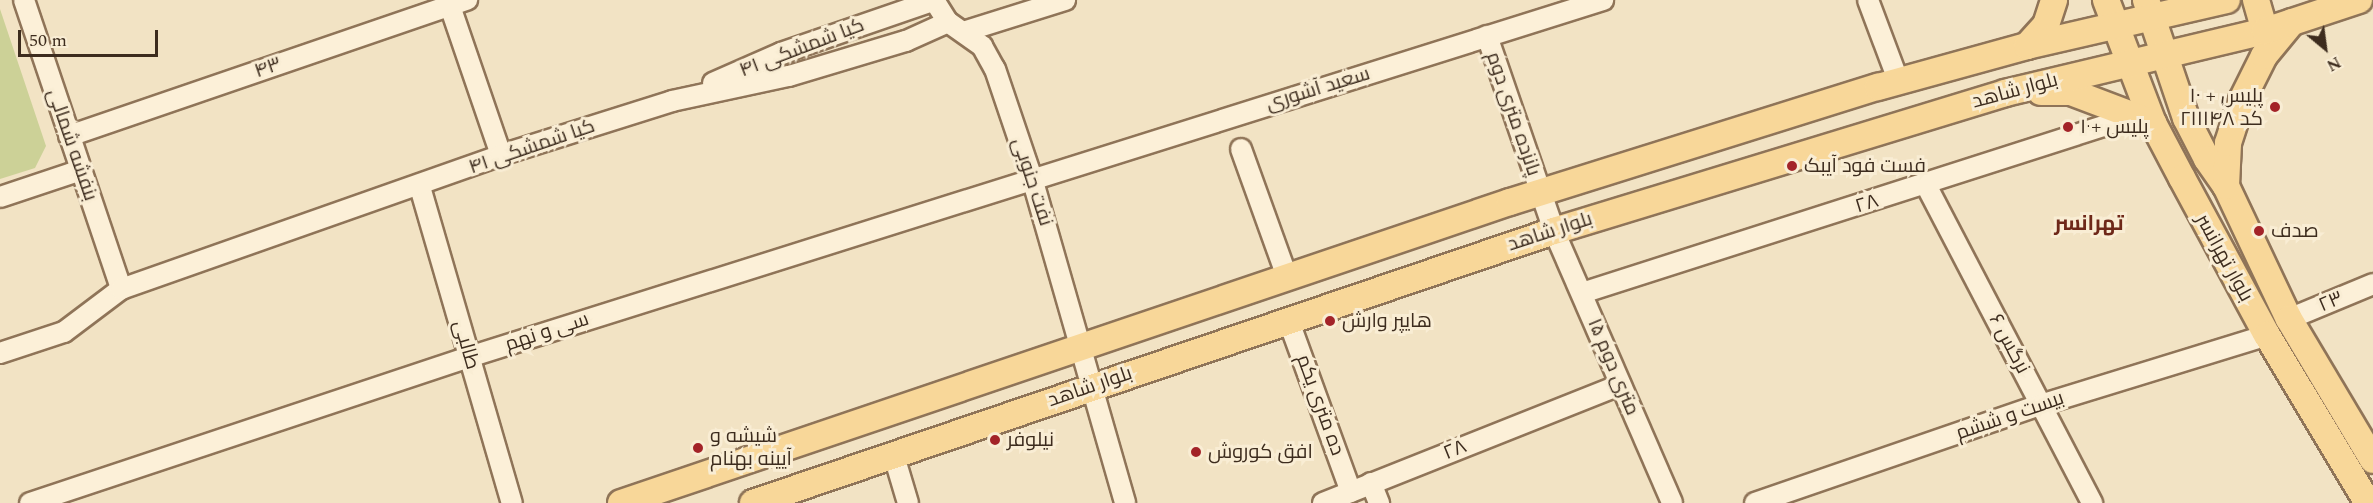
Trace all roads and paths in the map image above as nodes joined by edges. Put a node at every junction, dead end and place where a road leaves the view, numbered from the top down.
1 (24, 0) edge
2 (934, 0) edge
3 (1065, 0) edge
4 (1603, 0) edge
5 (1868, 0) edge
6 (2054, 0) edge
7 (2106, 0) edge
8 (2227, 0) edge
9 (2256, 0) edge
10 (2359, 0) edge
11 (459, 3) edge
12 (2149, 10) edge
13 (2292, 22) junction
14 (956, 27) junction
15 (2116, 27) junction
16 (2265, 31) junction
17 (1487, 36) junction
18 (2026, 46) junction
19 (2164, 55) junction
20 (2129, 62) junction
21 (1898, 80) junction
22 (2005, 93) junction
23 (672, 101) junction
24 (2153, 123) junction
25 (69, 136) junction
26 (1241, 149) dead end
27 (501, 155) junction
28 (81, 170) junction
29 (1032, 178) junction
30 (1926, 185) junction
31 (420, 186) junction
32 (2226, 186) junction
33 (1540, 192) junction
34 (0, 198) edge
35 (1554, 231) junction
36 (1287, 277) junction
37 (2373, 284) edge
38 (120, 290) junction
39 (1582, 293) junction
40 (2289, 319) junction
41 (1288, 320) junction
42 (2266, 335) junction
43 (1082, 346) junction
44 (0, 353) edge
45 (469, 357) junction
46 (1620, 385) junction
47 (1093, 386) junction
48 (2040, 405) junction
49 (894, 456) junction
50 (2373, 460) edge
51 (1371, 483) junction
52 (1352, 492) junction
53 (30, 503) edge
54 (512, 503) edge
55 (621, 503) edge
56 (753, 503) edge
57 (908, 503) edge
58 (1125, 503) edge
59 (1323, 503) edge
60 (1379, 503) edge
61 (1672, 503) edge
62 (1755, 503) edge
63 (2092, 503) edge
64 (2368, 503) edge

1 - 25 street, بنفشه شمالی
2 - 14 street, نفت جنوبی
2 - 23 street, کیا شمشکی ۴۱
3 - 14 street, ۴۱ کیا شمشکی
4 - 17 street, سعید آشوری
5 - 21 street
6 - 18 main road
7 - 15 main road, بلوار تهرانسر
8 - 12 main road, بلوار شاهد
9 - 16 main road
10 - 13 main road, بلوار شاهد
11 - 25 street, ۴۳
11 - 27 street
12 - 15 main road, بلوار شاهد
12 - 19 main road, بلوار تهرانسر
13 - 16 main road, بلوار شاهد
13 - 32 main road
14 - 23 street, ۴۱ کیا شمشکی
14 - 29 street, نفت جنوبی
15 - 18 main road, بلوار شاهد
15 - 20 main road, بلوار تهرانسر
16 - 19 main road, بلوار شاهد
17 - 29 street, سعید آشوری
17 - 33 street, پانزده متری دوم
18 - 21 main road, بلوار شاهد
19 - 20 main road, بلوار شاهد
19 - 32 main road, بلوار تهرانسر
20 - 22 main road, بلوار شاهد
20 - 24 main road, بلوار تهرانسر
21 - 33 main road, بلوار شاهد
22 - 24 main road
22 - 35 main road, بلوار شاهد
23 - 27 street, ۴۱ کیا شمشکی
24 - 30 street, ۲۸
24 - 42 main road, بلوار تهرانسر
25 - 28 street, بنفشه شمالی
26 - 36 street
27 - 31 street, ۴۱ کیا شمشکی
28 - 34 street
28 - 38 street, بنفشه شمالی
29 - 43 street, نفت جنوبی
29 - 45 street, سی و نهم
30 - 39 street, ۲۸
30 - 48 street, نرگس ۶
31 - 38 street, ۴۱ کیا شمشکی
31 - 45 street, طالبی
32 - 40 main road, بلوار تهرانسر
33 - 35 street, پانزده متری دوم
33 - 36 main road, بلوار شاهد
35 - 39 street, ۱۵ متری دوم
35 - 41 main road, بلوار شاهد
36 - 43 main road, بلوار شاهد
37 - 40 street, ۲۳
38 - 44 street, ۴۱ کیا شمشکی
39 - 46 street, ۱۵ متری دوم
40 - 50 main road, بلوار تهرانسر
41 - 47 main road, بلوار شاهد
41 - 52 street, ده متری یکم
42 - 48 street, بیست و ششم
42 - 64 main road, بلوار تهرانسر
43 - 47 street, نفت جنوبی
43 - 55 main road, بلوار شاهد
45 - 53 street, سی و نهم
45 - 54 street, طالبی
46 - 51 street, ۲۸
46 - 61 street, ۱۵ متری دوم
47 - 49 main road, بلوار شاهد
47 - 58 street, نفت جنوبی
48 - 62 street, بیست و ششم
48 - 63 street, نرگس ۶
49 - 56 main road, بلوار شاهد
49 - 57 street
51 - 52 street, ۲۸
51 - 60 street
52 - 59 street, ۲۸

